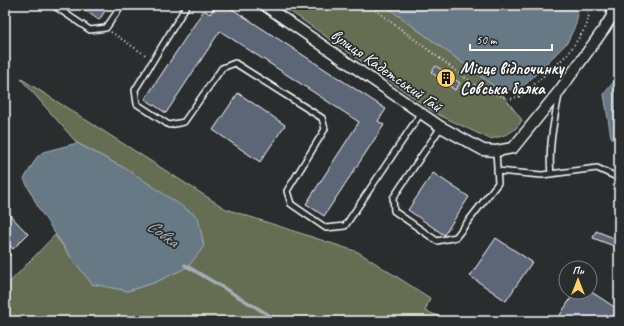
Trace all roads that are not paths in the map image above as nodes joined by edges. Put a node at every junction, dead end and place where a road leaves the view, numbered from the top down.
1 (53, 5) edge
2 (122, 5) edge
3 (187, 5) edge
4 (264, 5) edge
5 (612, 5) edge
6 (560, 90) junction
7 (421, 113) junction
8 (441, 127) junction
9 (496, 151) junction
10 (497, 171) junction
11 (551, 174) junction
12 (619, 178) edge

1 - 2 lane
3 - 7 lane
4 - 7 street, вулиця Кадетський Гай
5 - 6 street
6 - 9 street
6 - 11 lane
7 - 8 street, вулиця Кадетський Гай
8 - 9 street, вулиця Кадетський Гай
8 - 10 lane
9 - 10 lane
10 - 11 lane
11 - 12 lane

